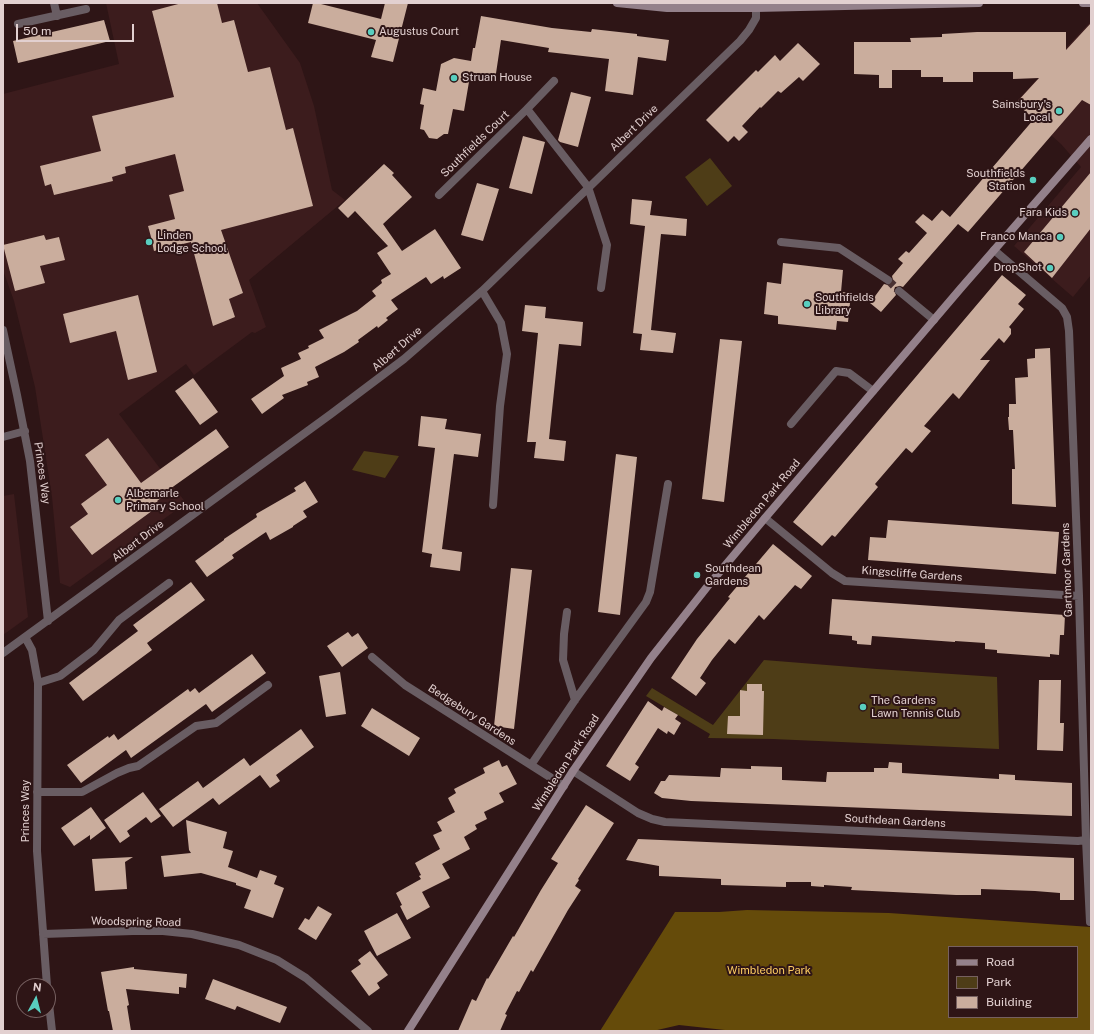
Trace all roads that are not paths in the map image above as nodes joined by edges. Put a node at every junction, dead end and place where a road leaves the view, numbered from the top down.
1 (54, 3) edge
2 (617, 3) edge
3 (979, 3) edge
4 (1083, 3) edge
5 (1091, 3) edge
6 (667, 5) edge
7 (756, 8) junction
8 (86, 10) dead end
9 (56, 16) junction
10 (18, 24) dead end
11 (554, 81) dead end
12 (527, 109) junction
13 (1091, 139) edge
14 (588, 187) junction
15 (439, 195) dead end
16 (781, 242) dead end
17 (994, 250) junction
18 (888, 280) tunnel mouth
19 (601, 288) dead end
20 (482, 291) junction
21 (899, 291) tunnel mouth
22 (934, 320) junction
23 (3, 330) edge
24 (873, 391) junction
25 (791, 424) dead end
26 (25, 431) junction
27 (3, 436) edge
28 (668, 484) dead end
29 (493, 505) dead end
30 (765, 518) junction
31 (169, 583) dead end
32 (1080, 596) junction
33 (567, 612) dead end
34 (48, 621) junction
35 (25, 637) junction
36 (3, 653) edge
37 (372, 657) dead end
38 (38, 683) junction
39 (268, 686) dead end
40 (574, 700) junction
41 (531, 765) junction
42 (573, 771) junction
43 (564, 786) junction
44 (37, 792) junction
45 (1086, 840) junction
46 (1090, 922) edge
47 (43, 934) junction
48 (46, 978) edge
49 (51, 1018) edge
50 (52, 1031) edge
51 (368, 1031) edge
52 (408, 1031) edge

1 - 9 street
2 - 6 street
3 - 7 street
4 - 5 street
6 - 7 street
7 - 14 street, Albert Drive
8 - 9 street
9 - 10 street
11 - 12 street, Southfields Court
12 - 14 street
12 - 15 street, Southfields Court
13 - 17 street, Wimbledon Park Road
14 - 19 street
14 - 20 street, Albert Drive
16 - 18 street
17 - 22 street, Wimbledon Park Road
17 - 32 street, Gartmoor Gardens
20 - 29 street
20 - 34 street, Albert Drive
21 - 22 street
22 - 24 street, Wimbledon Park Road
23 - 26 street, Princes Way
24 - 25 street
24 - 30 street, Wimbledon Park Road
26 - 27 street
26 - 34 street, Princes Way
28 - 40 street
30 - 32 street, Kingscliffe Gardens
30 - 42 street, Wimbledon Park Road
31 - 38 street
32 - 45 street, Gartmoor Gardens
33 - 40 street
34 - 35 street, Albert Drive
35 - 36 street, Albert Drive
35 - 38 street, Princes Way
37 - 41 street, Bedgebury Gardens
38 - 44 street, Princes Way
39 - 44 street
40 - 41 street
41 - 43 street, Bedgebury Gardens
42 - 43 street, Wimbledon Park Road
42 - 45 street, Southdean Gardens
43 - 52 street, Wimbledon Park Road
44 - 47 street, Princes Way
45 - 46 street, Gartmoor Gardens
47 - 48 street, Princes Way
47 - 51 street, Woodspring Road
49 - 50 street

